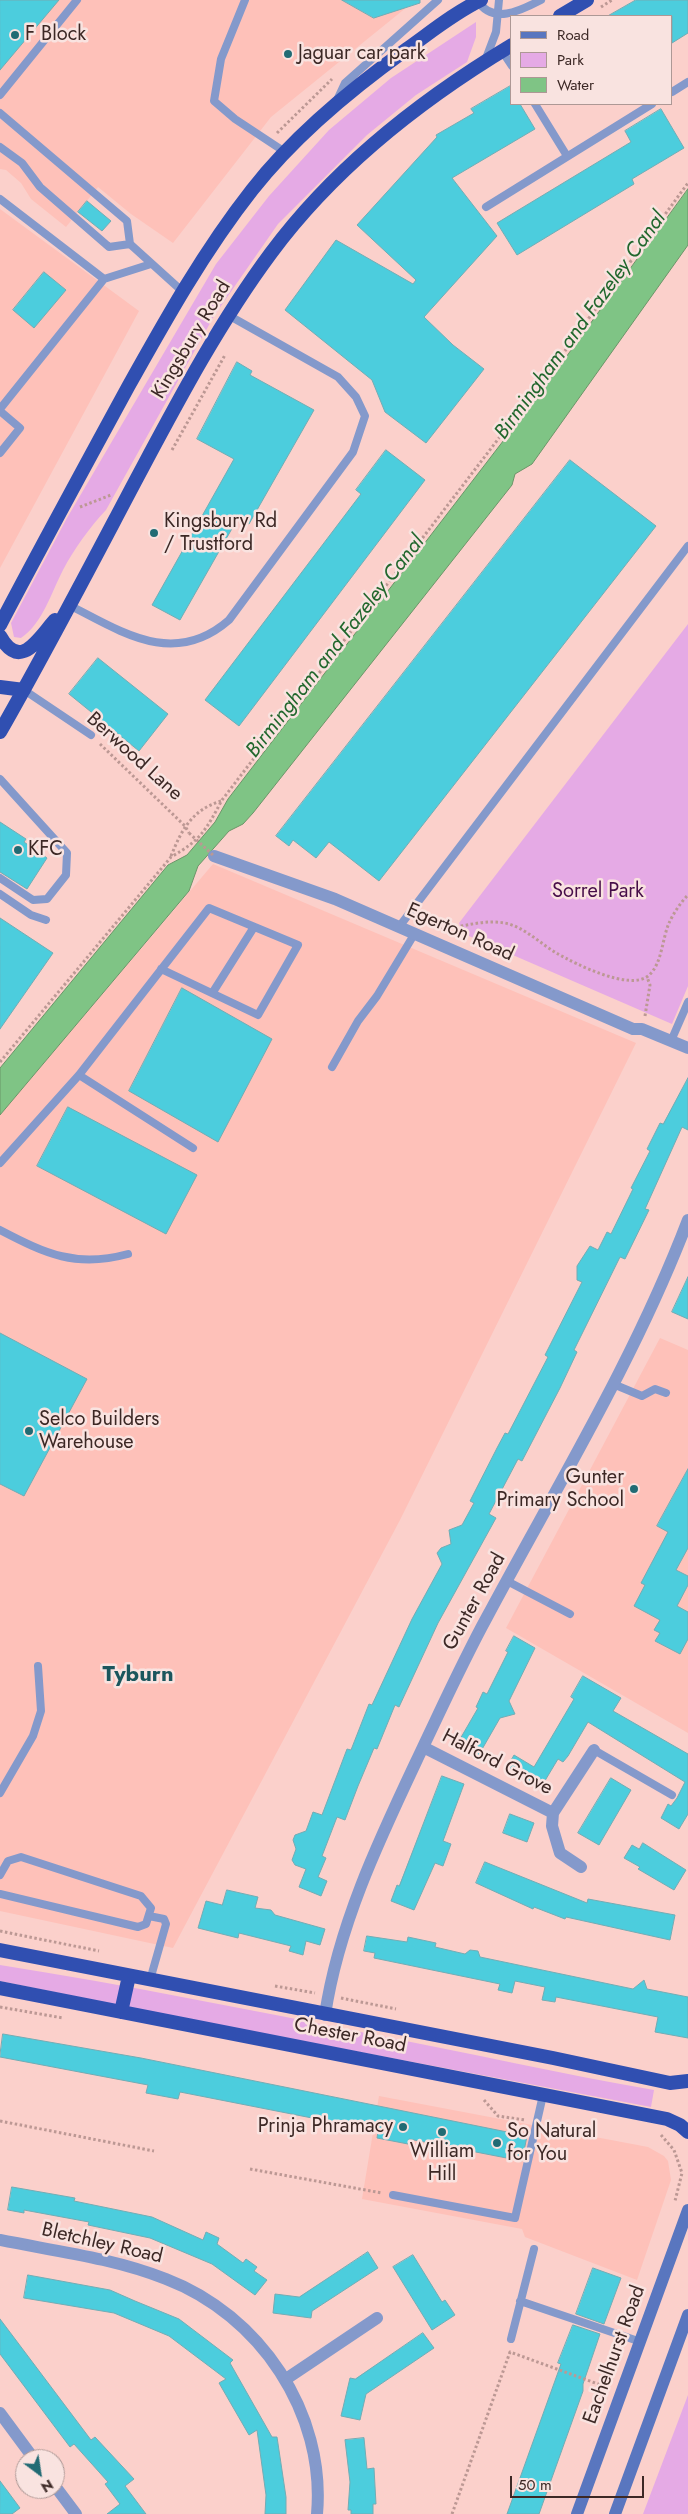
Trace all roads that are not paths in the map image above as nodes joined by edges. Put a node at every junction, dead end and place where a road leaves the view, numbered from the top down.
1 (77, 0) edge
2 (245, 0) edge
3 (438, 0) edge
4 (478, 0) edge
5 (499, 0) edge
6 (541, 0) edge
7 (587, 0) edge
8 (499, 15) junction
9 (562, 15) edge
10 (507, 48) edge
11 (485, 62) junction
12 (688, 82) edge
13 (673, 91) edge
14 (0, 94) edge
15 (536, 105) edge
16 (650, 105) edge
17 (334, 107) junction
18 (0, 113) edge
19 (0, 147) edge
20 (285, 152) junction
21 (567, 156) junction
22 (0, 199) edge
23 (486, 207) dead end
24 (130, 244) junction
25 (151, 264) junction
26 (104, 279) junction
27 (182, 291) junction
28 (228, 315) junction
29 (0, 410) edge
30 (0, 453) edge
31 (688, 546) edge
32 (69, 604) junction
33 (0, 625) edge
34 (0, 636) edge
35 (0, 687) edge
36 (24, 690) junction
37 (0, 732) edge
38 (91, 735) road end
39 (0, 779) edge
40 (214, 856) road end
41 (0, 878) edge
42 (0, 894) edge
43 (46, 920) dead end
44 (254, 927) junction
45 (399, 927) junction
46 (415, 933) junction
47 (161, 969) junction
48 (213, 992) junction
49 (688, 1002) edge
50 (671, 1041) junction
51 (688, 1048) edge
52 (332, 1067) dead end
53 (79, 1075) junction
54 (193, 1148) dead end
55 (0, 1163) edge
56 (688, 1220) edge
57 (0, 1230) edge
58 (682, 1253) edge
59 (128, 1254) dead end
60 (613, 1384) junction
61 (666, 1393) dead end
62 (507, 1581) junction
63 (570, 1614) dead end
64 (38, 1666) dead end
65 (423, 1747) junction
66 (594, 1750) joint
67 (0, 1793) edge
68 (672, 1795) dead end
69 (553, 1813) junction
70 (581, 1867) dead end
71 (0, 1875) edge
72 (0, 1894) edge
73 (149, 1916) junction
74 (0, 1950) edge
75 (130, 1976) junction
76 (150, 1980) junction
77 (0, 1988) edge
78 (121, 2012) junction
79 (325, 2015) junction
80 (688, 2081) edge
81 (543, 2095) junction
82 (688, 2132) edge
83 (393, 2195) road end
84 (688, 2210) edge
85 (0, 2240) edge
86 (534, 2249) dead end
87 (520, 2301) junction
88 (688, 2315) edge
89 (377, 2318) dead end
90 (511, 2339) dead end
91 (641, 2342) junction
92 (286, 2379) junction
93 (0, 2413) edge
94 (27, 2449) edge
95 (65, 2499) edge
96 (76, 2514) edge
97 (317, 2514) edge
98 (577, 2514) edge
99 (615, 2514) edge

1 - 14 lane
2 - 20 lane
3 - 17 lane
4 - 8 lane
4 - 17 highway, Kingsbury Road
5 - 8 lane
6 - 8 lane
7 - 9 highway
8 - 11 lane
10 - 11 highway, Kingsbury Road
11 - 28 highway, Kingsbury Road
12 - 13 lane
15 - 21 lane
16 - 21 lane
17 - 20 highway, Kingsbury Road
18 - 24 lane
19 - 24 lane
20 - 27 highway, Kingsbury Road
21 - 23 lane
22 - 26 lane
24 - 25 lane
25 - 26 lane
25 - 27 lane
26 - 29 lane
27 - 33 highway, Kingsbury Road
28 - 32 highway, Kingsbury Road
28 - 32 lane
29 - 30 lane
31 - 45 lane
32 - 34 highway
32 - 36 highway, Kingsbury Road
35 - 36 highway
36 - 37 highway, Kingsbury Road
36 - 38 lane, Berwood Lane
39 - 41 lane
40 - 45 street, Egerton Road
42 - 43 lane
44 - 47 lane
44 - 48 lane
44 - 48 lane
45 - 46 street, Egerton Road
46 - 50 street, Egerton Road
46 - 52 lane
47 - 48 lane
47 - 53 lane
49 - 50 lane
50 - 51 street, Egerton Road
53 - 54 lane
53 - 55 lane
56 - 58 street, Gunter Road
57 - 59 lane
58 - 60 street, Gunter Road
60 - 61 lane
60 - 62 street, Gunter Road
62 - 63 lane
62 - 65 street, Gunter Road
64 - 67 lane
65 - 69 street, Halford Grove
65 - 79 street, Gunter Road
66 - 68 lane
66 - 69 street, Halford Grove
69 - 70 street, Halford Grove
71 - 73 lane
72 - 73 lane
73 - 76 lane
74 - 75 highway, Chester Road
75 - 76 highway, Chester Road
75 - 78 highway
76 - 79 highway, Chester Road
77 - 78 highway, Chester Road
78 - 81 highway, Chester Road
79 - 80 highway, Chester Road
81 - 82 highway, Chester Road
81 - 83 lane
84 - 91 main road, Eachelhurst Road
85 - 92 street, Bletchley Road
86 - 87 lane
87 - 90 lane
87 - 91 lane
88 - 99 main road
89 - 92 street
91 - 98 main road, Eachelhurst Road
92 - 97 street, Bletchley Road
93 - 94 street
95 - 96 street

